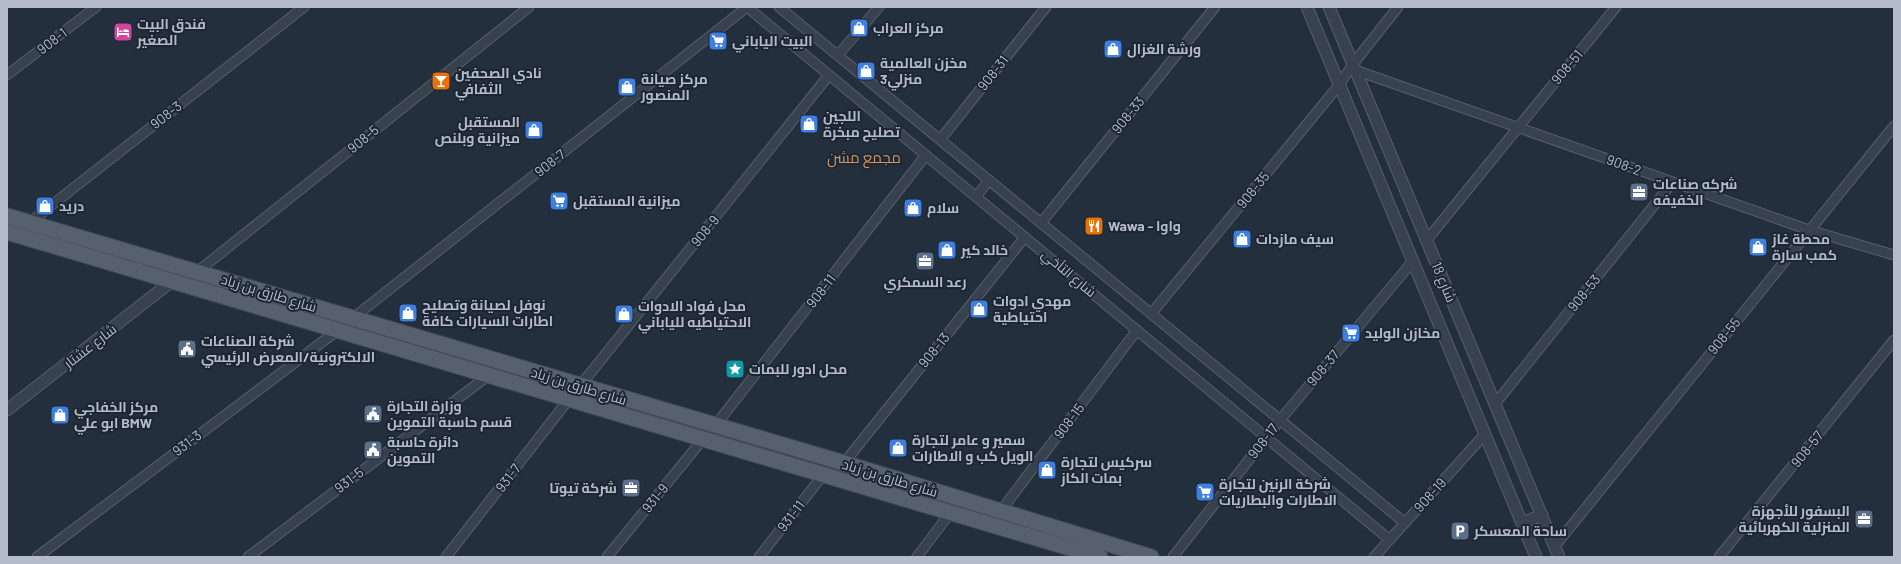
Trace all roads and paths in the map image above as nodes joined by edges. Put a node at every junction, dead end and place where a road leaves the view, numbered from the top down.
1 (96, 7) edge
2 (304, 7) edge
3 (529, 7) edge
4 (747, 7) edge
5 (779, 7) edge
6 (879, 7) edge
7 (1046, 7) edge
8 (1215, 7) edge
9 (1307, 7) edge
10 (1329, 7) edge
11 (1398, 7) edge
12 (1616, 7) edge
13 (838, 55) junction
14 (1354, 67) junction
15 (7, 75) edge
16 (829, 75) junction
17 (1339, 85) junction
18 (1518, 126) junction
19 (1894, 126) edge
20 (940, 140) junction
21 (926, 156) junction
22 (989, 180) junction
23 (1672, 183) junction
24 (976, 197) junction
25 (7, 216) edge
26 (29, 223) junction
27 (1041, 223) junction
28 (1809, 230) junction
29 (7, 232) edge
30 (1025, 237) junction
31 (1426, 241) junction
32 (1894, 255) edge
33 (1413, 261) junction
34 (197, 272) junction
35 (172, 282) junction
36 (1151, 314) junction
37 (353, 318) junction
38 (338, 330) junction
39 (1137, 330) junction
40 (1894, 340) edge
41 (488, 375) junction
42 (580, 386) junction
43 (569, 399) junction
44 (1495, 404) junction
45 (7, 410) edge
46 (1280, 420) junction
47 (715, 426) junction
48 (1485, 434) junction
49 (1266, 437) junction
50 (702, 439) junction
51 (844, 463) junction
52 (823, 475) junction
53 (950, 512) junction
54 (1000, 512) junction
55 (1542, 515) junction
56 (1405, 523) junction
57 (1522, 523) junction
58 (1390, 540) junction
59 (1555, 546) junction
60 (1073, 553) edge
61 (37, 557) edge
62 (248, 557) edge
63 (446, 557) edge
64 (607, 557) edge
65 (759, 557) edge
66 (916, 557) edge
67 (1100, 557) edge
68 (1151, 557) edge
69 (1173, 557) edge
70 (1374, 557) edge
71 (1536, 557) edge
72 (1560, 557) edge
73 (1719, 557) edge

1 - 15 street, 908-1
2 - 26 street, 908-3
3 - 34 street, 908-5
4 - 16 street, شارع التآخي
4 - 37 street, 908-7
5 - 13 street, شارع التآخي
6 - 13 street
7 - 20 street, 908-31
8 - 27 street, 908-33
9 - 17 street, شارع 18
10 - 14 street, شارع 18
11 - 14 street, 908-35
12 - 18 street, 908-51
13 - 20 street, شارع التآخي
14 - 17 street, 908-35
14 - 18 street, 908-2
14 - 31 street, شارع 18
16 - 21 street, شارع التآخي
16 - 42 street, 908-9
17 - 33 street, شارع 18
17 - 36 street, 908-35
18 - 23 street, 908-2
18 - 31 street
19 - 28 street, 908-55
20 - 22 street, شارع التآخي
21 - 24 street, شارع التآخي
21 - 47 street, 908-11
22 - 24 street
22 - 27 street, شارع التآخي
23 - 28 street, 908-2
23 - 44 street, 908-53
24 - 30 street, شارع التآخي
25 - 26 main road, شارع طارق بن زياد
26 - 34 main road, شارع طارق بن زياد
27 - 36 street, شارع التآخي
28 - 32 street, 908-2
28 - 59 street, 908-55
29 - 35 main road, شارع طارق بن زياد
30 - 39 street, شارع التآخي
30 - 51 street, 908-13
31 - 44 street, شارع 18
33 - 46 street, 908-37
33 - 48 street, شارع 18
34 - 37 main road, شارع طارق بن زياد
35 - 38 main road, شارع طارق بن زياد
35 - 45 street, شارع عشتار
36 - 46 street, شارع التآخي
37 - 42 main road, شارع طارق بن زياد
38 - 41 main road, شارع طارق بن زياد
38 - 61 street, 931-3
39 - 49 street, شارع التآخي
39 - 54 street, 908-15
40 - 73 street, 908-57
41 - 43 main road, شارع طارق بن زياد
41 - 62 street, 931-5
42 - 47 main road, شارع طارق بن زياد
43 - 50 main road, شارع طارق بن زياد
43 - 63 street, 931-7
44 - 55 street, شارع 18
46 - 49 street, 908-17
46 - 56 street, شارع التآخي
47 - 51 main road, شارع طارق بن زياد
48 - 56 street, 908-19
48 - 57 street, شارع 18
49 - 58 street, شارع التآخي
49 - 69 street, 908-17
50 - 52 main road, شارع طارق بن زياد
50 - 64 street, 931-9
51 - 54 main road, شارع طارق بن زياد
52 - 53 main road, شارع طارق بن زياد
52 - 65 street, 931-11
53 - 60 main road, شارع طارق بن زياد
53 - 66 street
54 - 68 main road, شارع طارق بن زياد
55 - 57 street
55 - 59 street, شارع 18
56 - 58 street, 908-19
57 - 71 street, شارع 18
58 - 70 street, 908-19
59 - 72 street, شارع 18
60 - 67 main road, شارع طارق بن زياد

